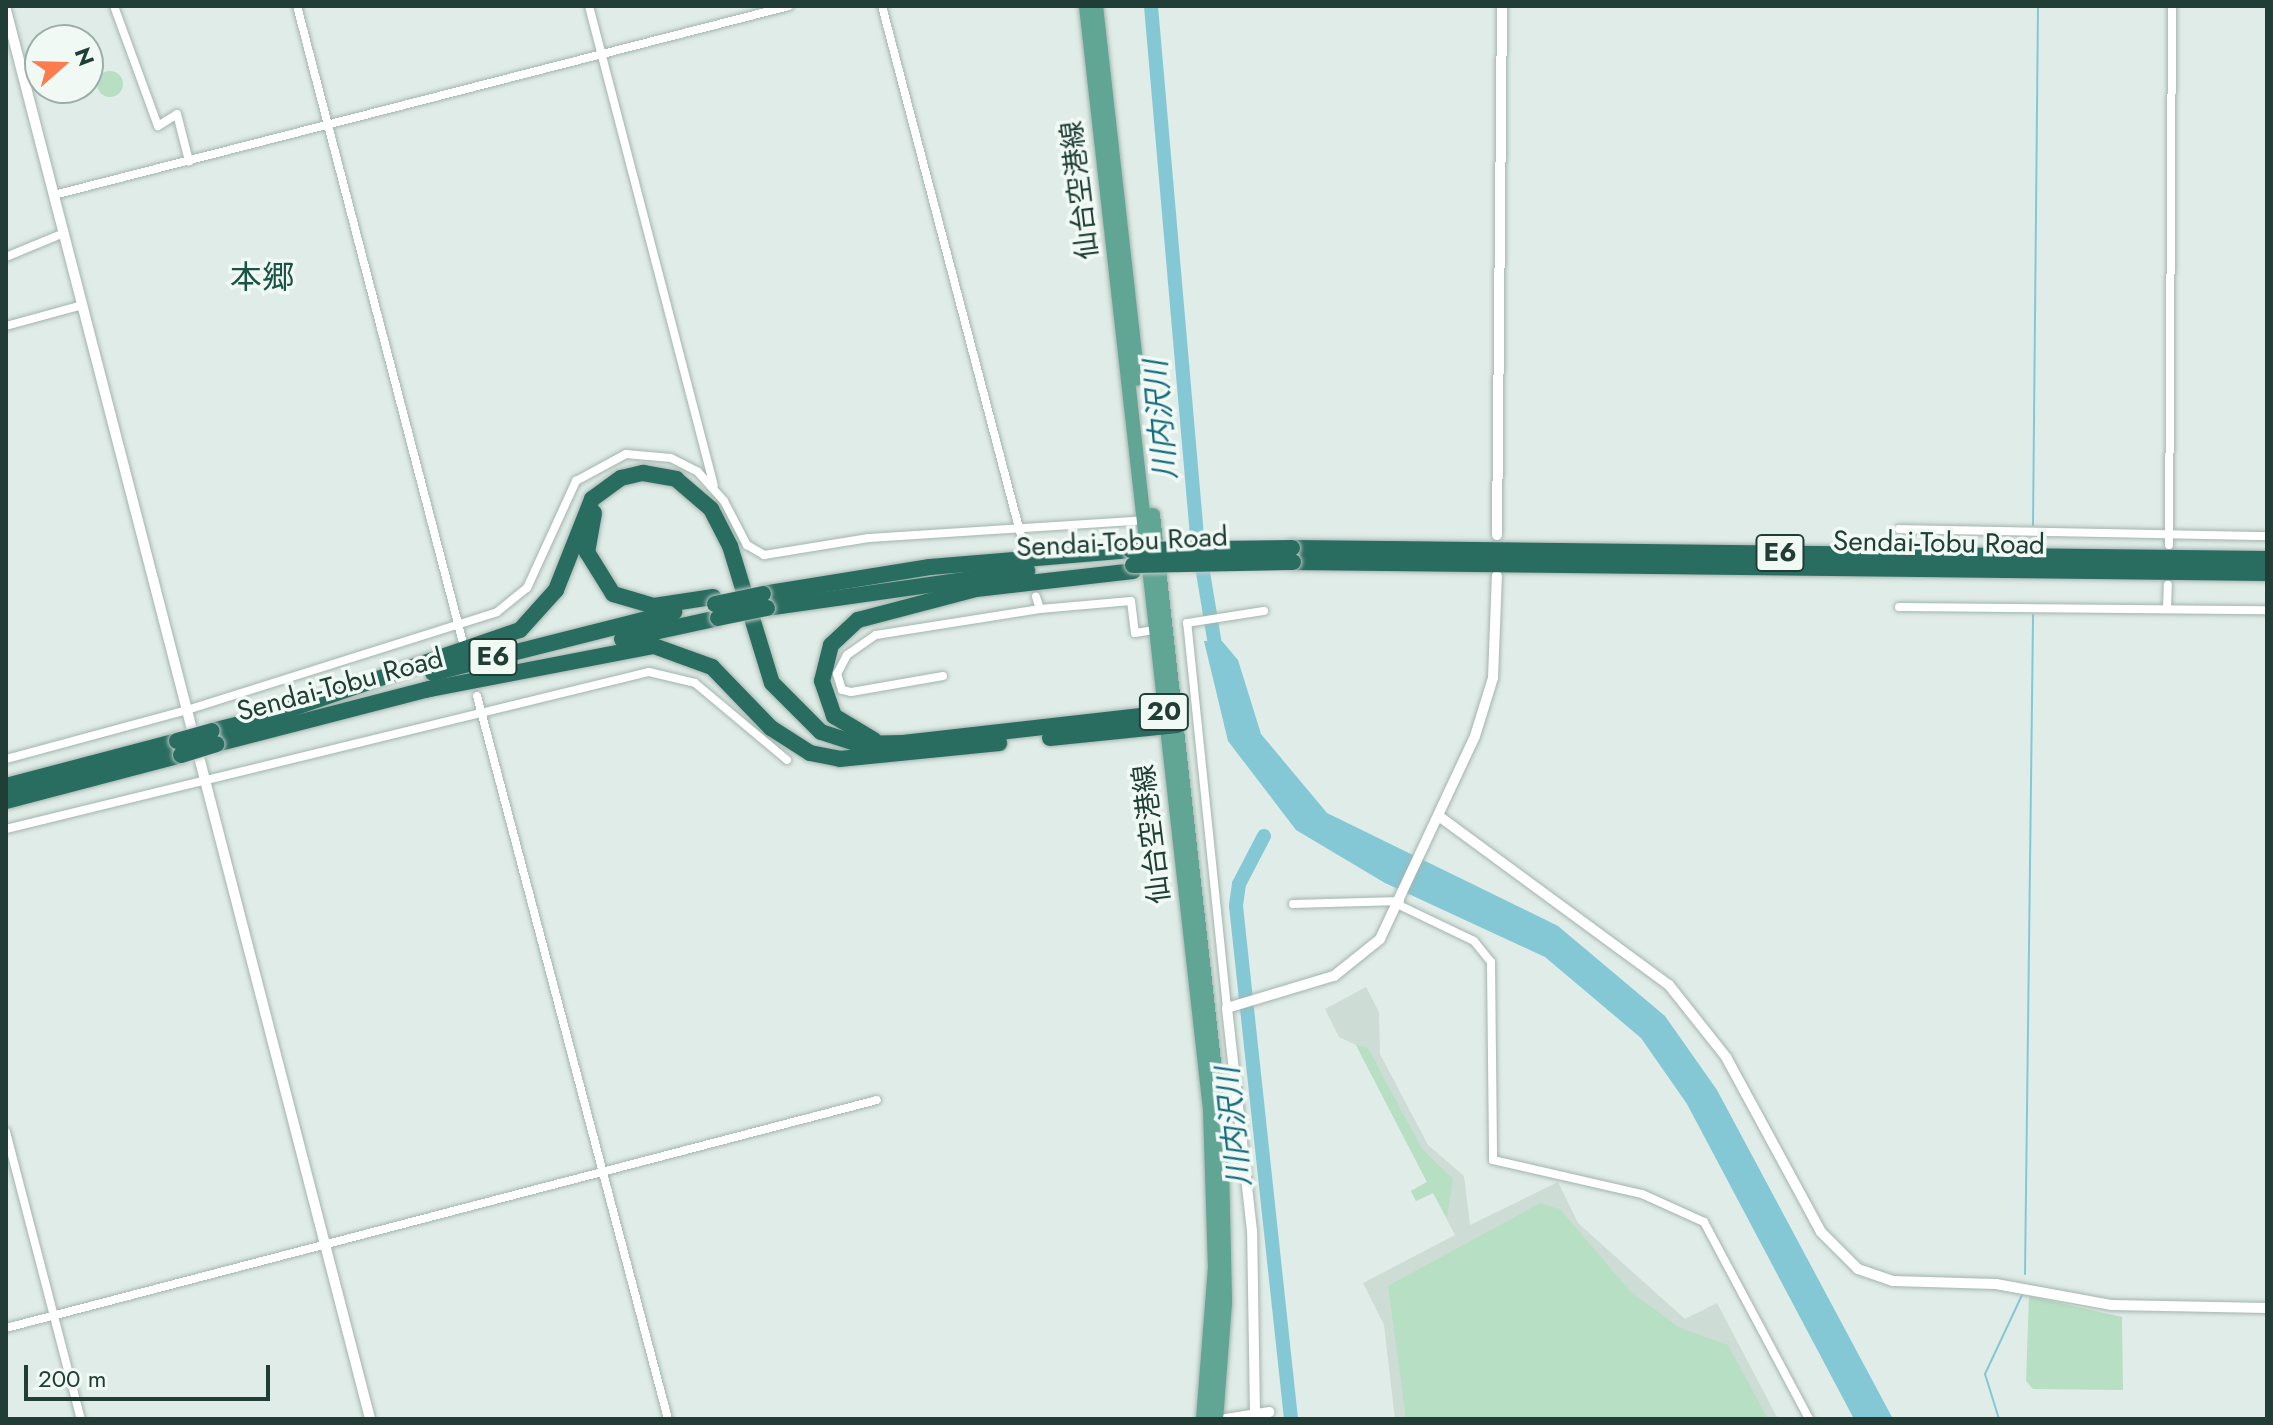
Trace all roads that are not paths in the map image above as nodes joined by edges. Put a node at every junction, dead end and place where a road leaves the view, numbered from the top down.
1 (114, 6) edge
2 (297, 6) edge
3 (589, 6) edge
4 (789, 6) edge
5 (882, 6) edge
6 (1086, 6) edge
7 (1096, 6) edge
8 (1502, 6) edge
9 (2172, 6) edge
10 (6, 10) edge
11 (603, 55) junction
12 (329, 126) junction
13 (189, 161) junction
14 (54, 195) junction
15 (64, 233) junction
16 (6, 257) edge
17 (83, 305) junction
18 (6, 326) edge
19 (715, 488) junction
20 (1144, 520) junction
21 (1018, 526) junction
22 (1899, 529) dead end
23 (2169, 534) junction
24 (1497, 535) dead end
25 (1021, 536) tunnel mouth
26 (2267, 536) edge
27 (2169, 545) dead end
28 (1293, 555) junction
29 (2267, 559) edge
30 (1132, 562) junction
31 (2267, 573) edge
32 (1497, 576) dead end
33 (2168, 585) dead end
34 (764, 596) junction
35 (1036, 597) dead end
36 (715, 606) junction
37 (1899, 607) dead end
38 (2167, 608) junction
39 (1040, 609) junction
40 (2267, 610) edge
41 (1264, 611) dead end
42 (459, 626) junction
43 (1155, 630) junction
44 (463, 643) dead end
45 (943, 676) dead end
46 (425, 690) junction
47 (477, 696) dead end
48 (187, 710) junction
49 (481, 710) junction
50 (273, 715) junction
51 (1170, 719) junction
52 (214, 738) junction
53 (883, 743) junction
54 (179, 748) junction
55 (864, 757) junction
56 (6, 759) edge
57 (787, 760) dead end
58 (205, 777) junction
59 (6, 786) edge
60 (6, 801) edge
61 (1440, 817) junction
62 (6, 829) edge
63 (1400, 901) junction
64 (1293, 904) dead end
65 (1230, 1008) junction
66 (877, 1100) dead end
67 (6, 1132) edge
68 (604, 1173) junction
69 (326, 1245) junction
70 (2267, 1308) edge
71 (54, 1316) junction
72 (6, 1328) edge
73 (1269, 1412) dead end
74 (1255, 1415) junction
75 (81, 1419) edge
76 (370, 1419) edge
77 (668, 1419) edge
78 (1203, 1419) edge
79 (1216, 1419) edge
80 (1226, 1419) edge
81 (1809, 1419) edge

1 - 13 street
2 - 12 street
3 - 11 street
4 - 11 street
5 - 21 street
6 - 20 main road, 仙台空港線 / 20
7 - 51 main road, 仙台空港線 / 20
8 - 24 street
9 - 23 street
10 - 14 street
11 - 12 street
11 - 19 street
12 - 13 street
12 - 42 street
13 - 14 street
14 - 15 street
15 - 16 street
15 - 17 street
17 - 18 street
17 - 48 street
19 - 21 street
19 - 42 street
20 - 21 street
20 - 43 main road, 仙台空港線 / 20
21 - 25 street
22 - 23 street
23 - 26 street
23 - 27 street
28 - 29 highway, Sendai-Tobu Road / E6
28 - 30 highway, Sendai-Tobu Road / E6, bridge
28 - 30 highway, Sendai-Tobu Road / E6, bridge
28 - 31 highway, Sendai-Tobu Road / E6
30 - 34 highway, Sendai-Tobu Road / E6
30 - 34 highway, Sendai-Tobu Road / E6
30 - 53 highway
32 - 61 street
33 - 38 street
34 - 36 highway, Sendai-Tobu Road / E6, bridge
35 - 39 street
36 - 46 highway, Sendai-Tobu Road / E6
36 - 50 highway, Sendai-Tobu Road / E6
36 - 55 highway
37 - 38 street
38 - 40 street
39 - 43 street
39 - 45 street
41 - 65 street
42 - 44 street
42 - 48 street
43 - 51 main road, 仙台空港線 / 20
46 - 52 highway, Sendai-Tobu Road / E6
46 - 55 highway
47 - 49 street
48 - 56 street
48 - 58 street
49 - 57 street
49 - 58 street
49 - 68 street
50 - 52 highway, Sendai-Tobu Road / E6
50 - 53 highway
51 - 53 highway
51 - 55 highway
51 - 78 main road, 仙台空港線 / 20
51 - 79 main road, 仙台空港線 / 20
52 - 54 highway, Sendai-Tobu Road / E6, bridge
54 - 59 highway, Sendai-Tobu Road / E6
54 - 60 highway, Sendai-Tobu Road / E6
58 - 62 street
58 - 69 street
61 - 63 street
61 - 70 street
63 - 64 street
63 - 65 street
63 - 81 street
65 - 74 street
66 - 68 street
67 - 71 street
68 - 69 street
68 - 77 street
69 - 71 street
69 - 76 street
71 - 72 street
71 - 75 street
73 - 74 street
74 - 80 street

